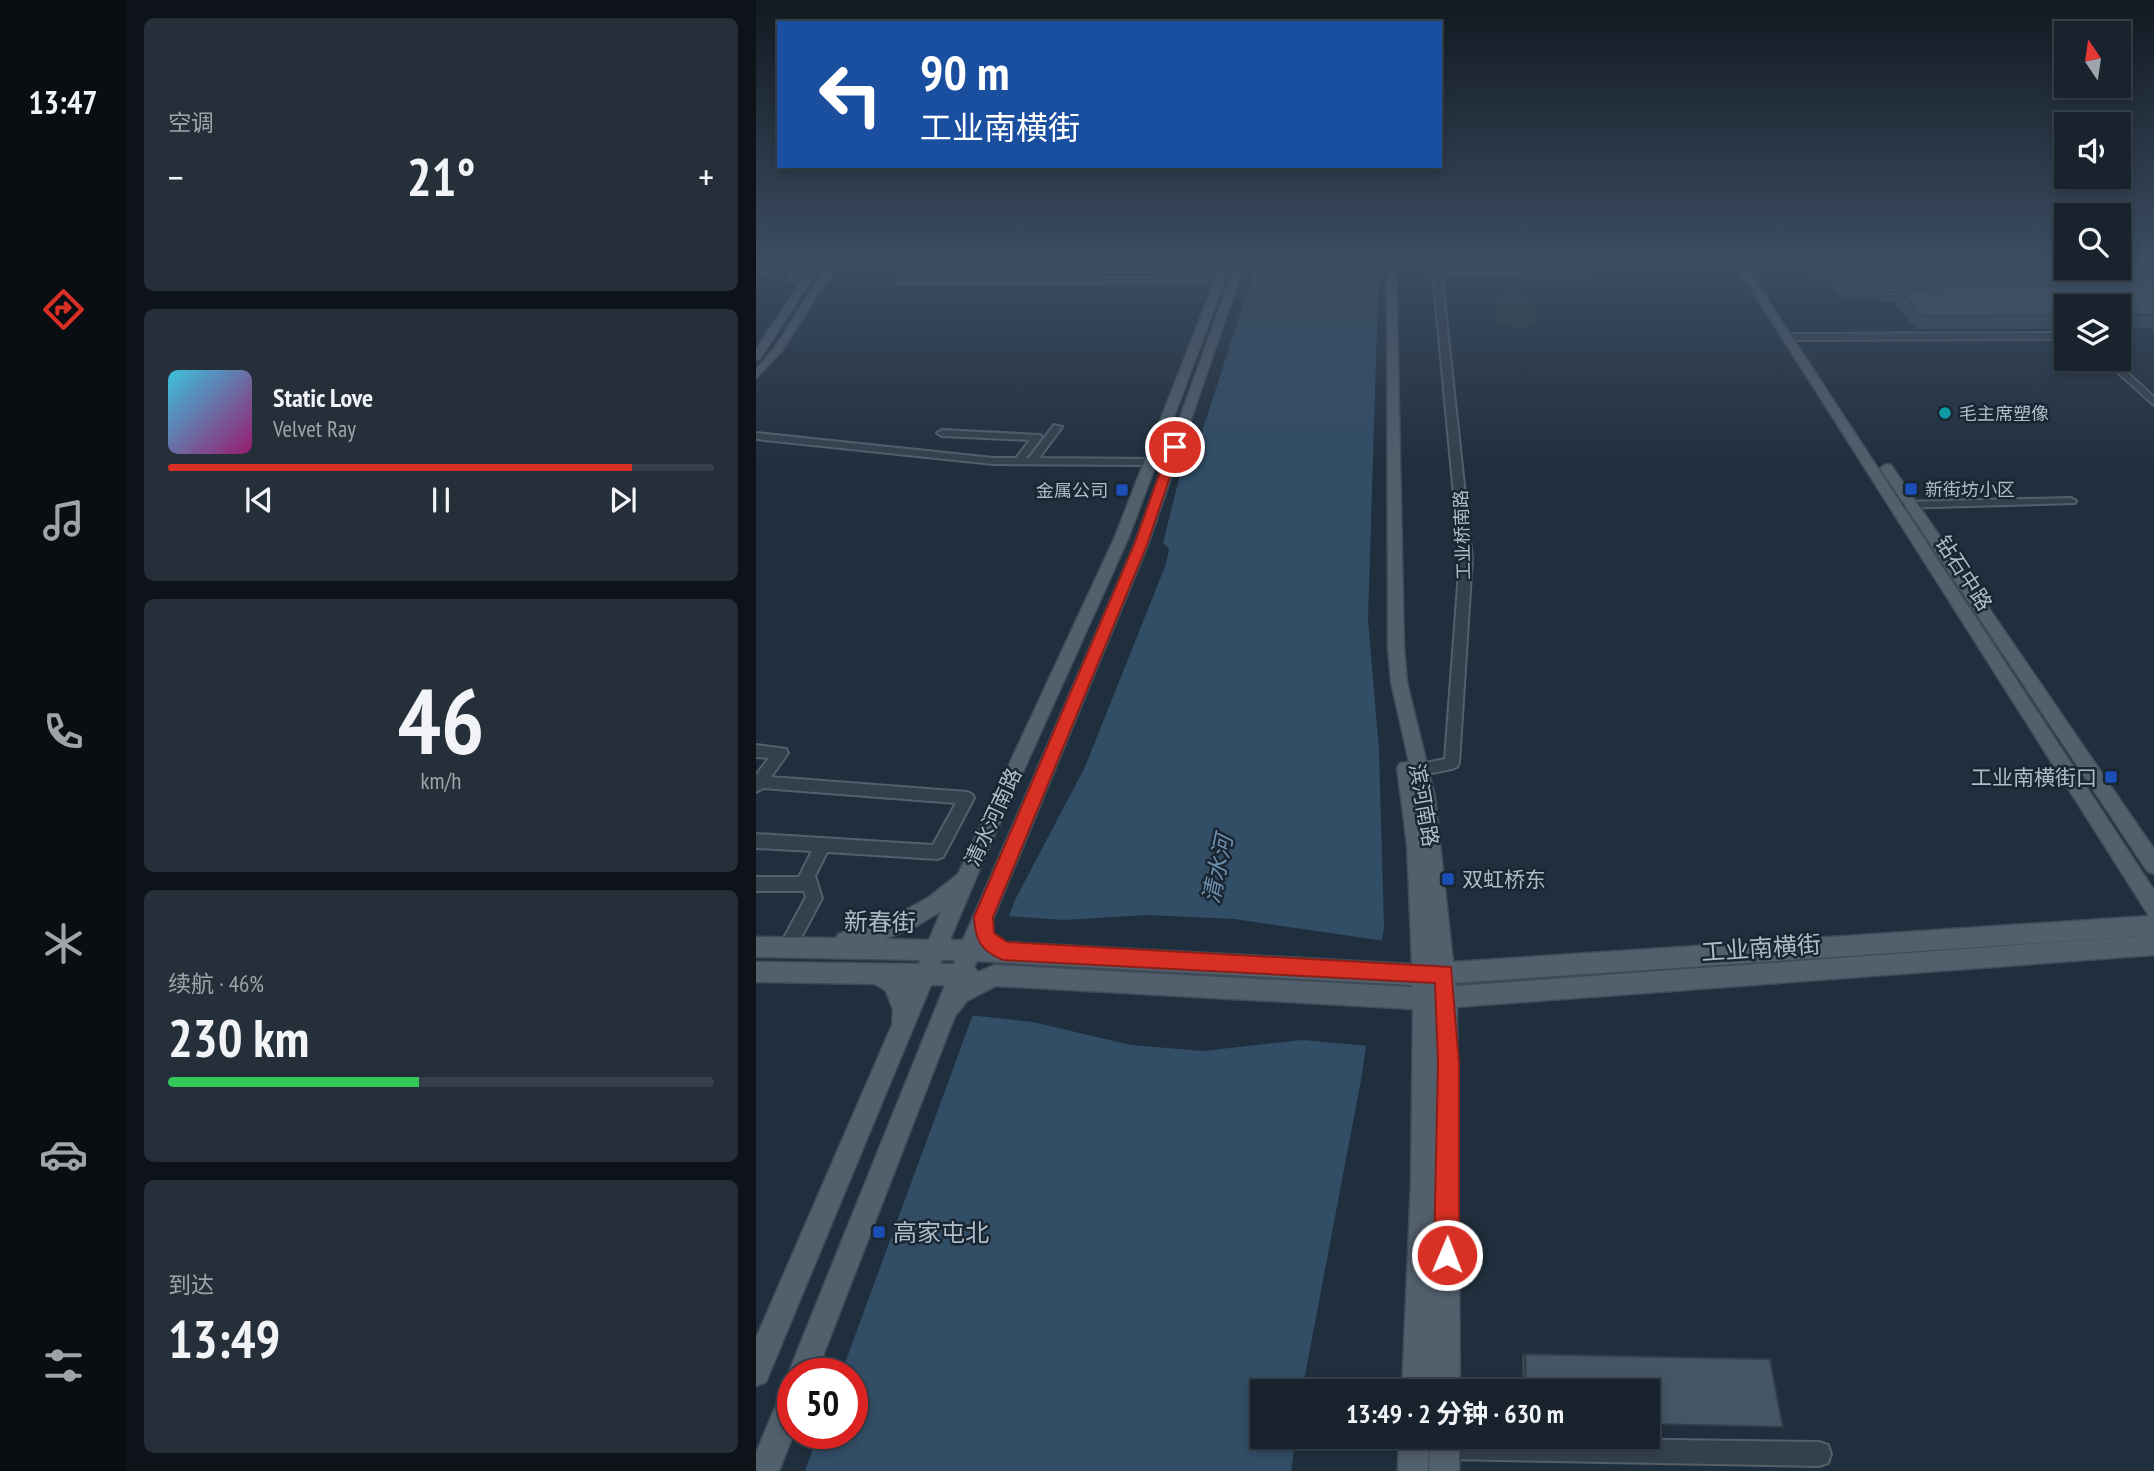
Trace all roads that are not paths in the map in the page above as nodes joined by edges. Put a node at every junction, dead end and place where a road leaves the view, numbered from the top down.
1 (773, 331) edge
2 (791, 331) edge
3 (1201, 331) edge
4 (1216, 331) edge
5 (1388, 331) edge
6 (1443, 331) edge
7 (1789, 331) edge
8 (2054, 336) edge
9 (1793, 337) junction
10 (756, 357) edge
11 (2120, 371) edge
12 (756, 375) edge
13 (2154, 402) edge
14 (1057, 427) dead end
15 (942, 433) dead end
16 (756, 436) edge
17 (1019, 461) junction
18 (1032, 461) junction
19 (1151, 462) junction
20 (2071, 501) dead end
21 (1902, 505) junction
22 (756, 751) edge
23 (1413, 771) junction
24 (757, 783) edge
25 (756, 841) edge
26 (823, 845) junction
27 (2154, 865) edge
28 (966, 877) junction
29 (756, 884) edge
30 (810, 884) junction
31 (2154, 908) edge
32 (983, 917) junction
33 (2154, 925) edge
34 (2154, 945) edge
35 (756, 947) edge
36 (787, 947) junction
37 (820, 948) junction
38 (936, 949) junction
39 (970, 950) junction
40 (1003, 951) junction
41 (756, 972) edge
42 (878, 974) junction
43 (1434, 974) junction
44 (925, 975) junction
45 (961, 975) junction
46 (993, 975) junction
47 (1436, 999) junction
48 (948, 1008) junction
49 (901, 1031) junction
50 (809, 1358) edge
51 (756, 1372) edge
52 (1418, 1379) edge
53 (1446, 1379) edge
54 (777, 1438) edge
55 (1414, 1452) edge
56 (1445, 1452) edge
57 (1819, 1454) dead end
58 (764, 1471) edge

1 - 10 main road
2 - 12 main road
3 - 19 main road, 清水河南路
4 - 32 main road, 清水河南路
5 - 23 main road, 滨河南路
6 - 23 street, 工业桥南路
7 - 9 main road, 钻石中路
8 - 9 street
9 - 21 main road, 钻石中路
11 - 13 street
14 - 18 street
15 - 17 street
16 - 17 street
17 - 18 street
18 - 19 street
19 - 28 main road, 清水河南路
20 - 21 street
21 - 27 main road, 钻石中路
21 - 31 main road, 钻石中路
22 - 24 street
23 - 43 main road, 滨河南路
24 - 26 street
25 - 26 street
26 - 30 street
28 - 37 main road
28 - 38 main road, 清水河南路
29 - 30 street
30 - 36 street
32 - 39 main road, 清水河南路
32 - 40 main road
33 - 43 main road, 工业南横街
34 - 47 main road, 工业南横街
35 - 36 main road, 新春街
36 - 37 main road, 新春街
37 - 38 main road, 新春街
38 - 39 main road, 新春街
38 - 44 main road, 清水河南路
39 - 40 main road, 新春街
39 - 45 main road, 清水河南路
40 - 43 main road, 工业南横街
41 - 42 main road
42 - 44 main road
42 - 49 main road
43 - 47 main road, 滨河南路
44 - 45 main road
44 - 49 main road, 清水河南路
45 - 46 main road
45 - 48 main road, 清水河南路
46 - 47 main road, 工业南横街
46 - 48 main road
47 - 52 main road, 滨河南路
47 - 53 main road, 滨河南路
48 - 50 main road, 清水河南路
49 - 51 main road, 清水河南路
54 - 58 main road
55 - 56 main road
56 - 57 street

